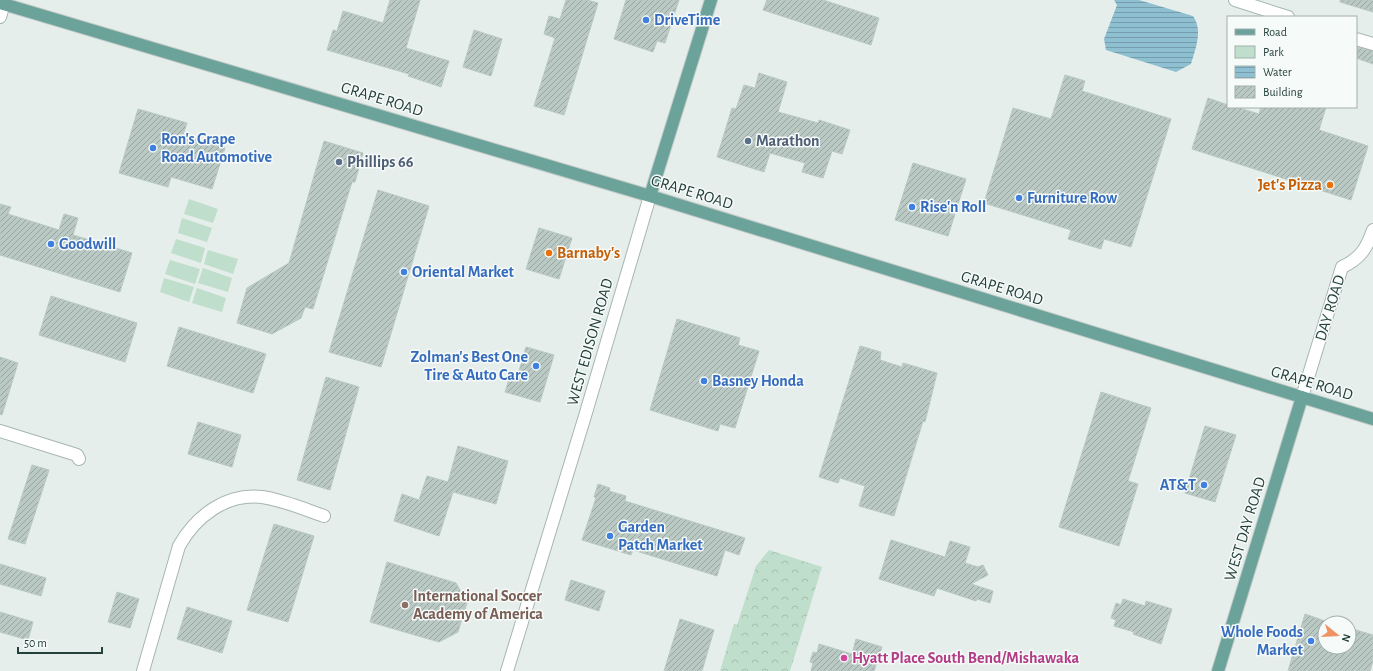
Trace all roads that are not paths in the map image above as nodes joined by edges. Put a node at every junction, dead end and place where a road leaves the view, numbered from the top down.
1 (711, 0) edge
2 (1237, 0) edge
3 (3, 2) edge
4 (1285, 16) edge
5 (0, 17) edge
6 (1357, 39) edge
7 (1373, 44) edge
8 (650, 196) junction
9 (1373, 230) edge
10 (1302, 397) junction
11 (1373, 419) edge
12 (0, 431) edge
13 (79, 459) dead end
14 (324, 516) dead end
15 (143, 671) edge
16 (507, 671) edge
17 (1218, 671) edge

1 - 8 main road, WEST EDISON ROAD
2 - 4 street
3 - 5 street
3 - 8 main road, GRAPE ROAD
6 - 7 street
8 - 10 main road, GRAPE ROAD
8 - 16 street, WEST EDISON ROAD
9 - 10 street, DAY ROAD
10 - 11 main road, GRAPE ROAD
10 - 17 main road, WEST DAY ROAD
12 - 13 street
14 - 15 street

